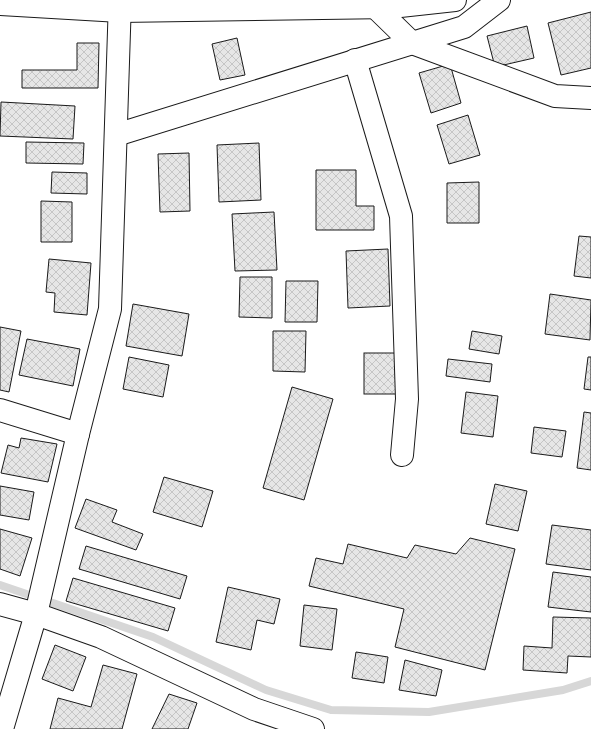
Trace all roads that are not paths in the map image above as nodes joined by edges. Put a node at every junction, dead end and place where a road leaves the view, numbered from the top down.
1 (455, 0) edge
2 (498, 0) edge
3 (0, 4) edge
4 (120, 5) edge
5 (375, 7) junction
6 (412, 43) junction
7 (355, 60) junction
8 (591, 98) edge
9 (116, 135) junction
10 (0, 410) edge
11 (78, 434) junction
12 (402, 455) dead end
13 (0, 604) edge
14 (36, 614) junction
15 (2, 729) edge
16 (313, 729) edge

1 - 5 street
2 - 6 street
3 - 4 street
4 - 5 street
4 - 9 street
5 - 6 street
6 - 7 street
6 - 8 street
7 - 9 street
7 - 12 street
9 - 11 street
10 - 11 street
11 - 14 street
13 - 14 street
14 - 15 street
14 - 16 street

